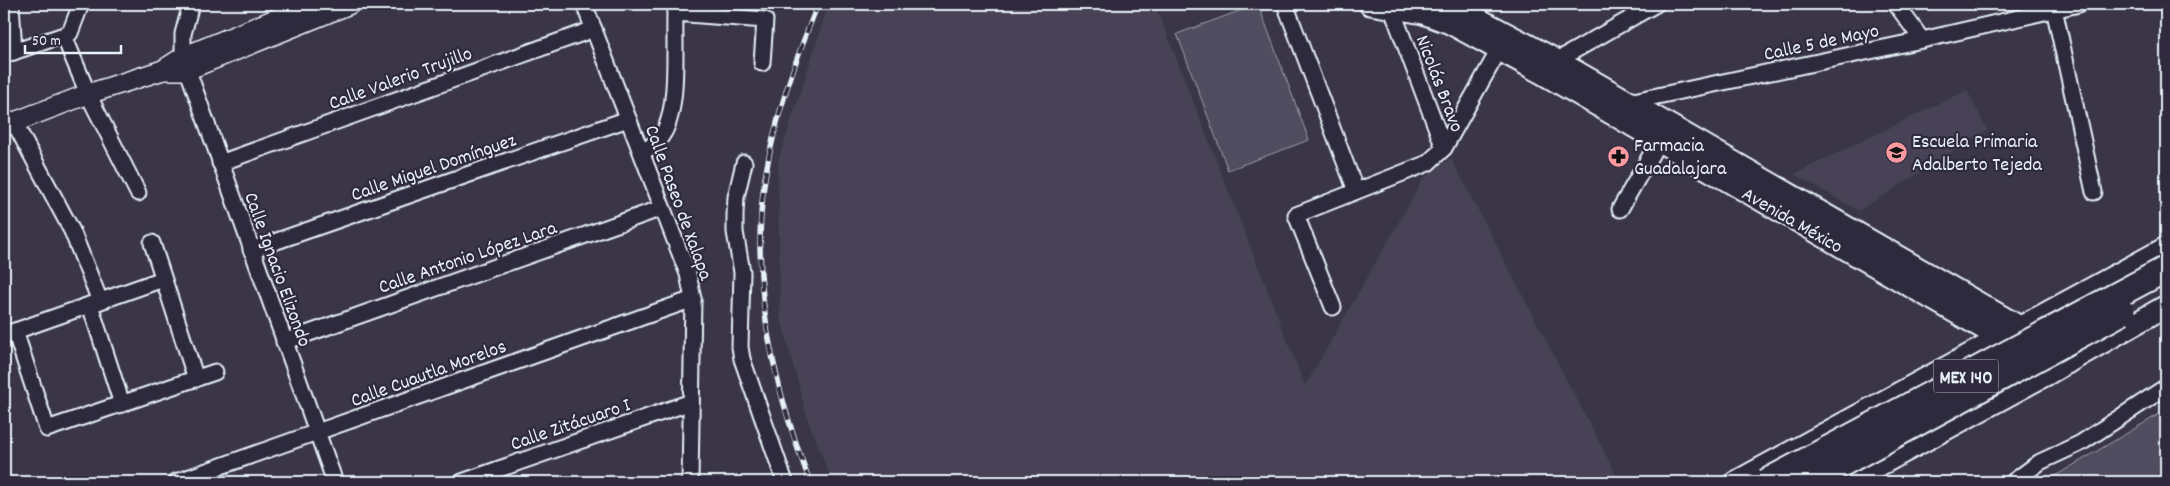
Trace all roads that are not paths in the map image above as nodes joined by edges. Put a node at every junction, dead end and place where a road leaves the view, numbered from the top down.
1 (11, 4) edge
2 (81, 4) edge
3 (191, 4) edge
4 (312, 4) edge
5 (350, 4) edge
6 (584, 4) edge
7 (1285, 4) edge
8 (1370, 4) edge
9 (1656, 4) edge
10 (1896, 4) edge
11 (2078, 4) edge
12 (1391, 5) edge
13 (2053, 6) edge
14 (1441, 8) edge
15 (594, 29) junction
16 (64, 36) junction
17 (1922, 40) junction
18 (1499, 50) junction
19 (9, 54) edge
20 (762, 63) dead end
21 (185, 64) junction
22 (1548, 66) junction
23 (88, 94) junction
24 (1629, 102) junction
25 (628, 120) junction
26 (9, 124) edge
27 (1663, 133) junction
28 (1444, 148) junction
29 (642, 153) junction
30 (220, 162) junction
31 (744, 163) dead end
32 (1356, 191) junction
33 (2094, 192) dead end
34 (138, 193) dead end
35 (662, 208) junction
36 (1620, 209) dead end
37 (152, 243) dead end
38 (2166, 248) edge
39 (251, 250) junction
40 (2166, 269) edge
41 (164, 279) junction
42 (2166, 288) edge
43 (692, 300) junction
44 (95, 303) junction
45 (2166, 306) edge
46 (1333, 307) dead end
47 (2020, 327) junction
48 (9, 333) edge
49 (2000, 338) junction
50 (284, 342) junction
51 (2067, 363) junction
52 (215, 372) dead end
53 (2047, 374) junction
54 (196, 379) junction
55 (2166, 386) edge
56 (691, 402) junction
57 (122, 404) junction
58 (317, 433) junction
59 (176, 482) edge
60 (335, 482) edge
61 (462, 482) edge
62 (690, 482) edge
63 (786, 482) edge
64 (1736, 482) edge
65 (1766, 482) edge
66 (1808, 482) edge
67 (1848, 482) edge
68 (2013, 482) edge

1 - 19 street
2 - 16 street
3 - 21 street
4 - 21 street
5 - 21 street
6 - 15 street, Calle Paseo de Xalapa
7 - 32 street
8 - 12 main road, Avenida México
9 - 22 street
10 - 17 street
11 - 13 street, Calle 5 de Mayo
12 - 14 main road, Avenida México
12 - 28 street, Nicolás Bravo
13 - 17 street, Calle 5 de Mayo
13 - 33 street
14 - 18 main road, Avenida México
14 - 22 main road, Avenida México
15 - 25 street, Calle Paseo de Xalapa
15 - 30 street, Calle Valerio Trujillo
16 - 19 street
16 - 23 street
17 - 24 street, Calle 5 de Mayo
18 - 22 main road, Avenida México
18 - 28 street
20 - 29 street
21 - 23 street
21 - 30 street, Calle Ignacio Elizondo
22 - 24 main road, Avenida México
22 - 27 main road, Avenida México
23 - 26 street
23 - 34 street
24 - 27 main road, Avenida México
25 - 29 street, Calle Paseo de Xalapa
25 - 39 street, Calle Miguel Domínguez
26 - 44 street
27 - 36 street
27 - 47 main road, Avenida México
27 - 49 main road, Avenida México
28 - 32 street
29 - 35 street, Calle Paseo de Xalapa
30 - 39 street, Calle Ignacio Elizondo
31 - 63 street
32 - 46 street
35 - 43 street, Calle Paseo de Xalapa
35 - 50 street, Calle Antonio López Lara
37 - 41 street
38 - 47 main road
39 - 50 street, Calle Ignacio Elizondo
40 - 65 highway, MEX 140, bridge
41 - 44 street
41 - 54 street
42 - 66 highway, MEX 140, bridge
43 - 56 street, Calle Paseo de Xalapa
43 - 58 street, Calle Cuautla Morelos
44 - 48 street
44 - 57 street
45 - 51 main road
47 - 49 main road
47 - 51 main road, Avenida México
48 - 57 street
49 - 53 main road, Avenida México
49 - 64 main road
50 - 58 street, Calle Ignacio Elizondo
51 - 53 main road
52 - 54 street
53 - 67 main road
54 - 57 street
55 - 68 street
56 - 61 street, Calle Zitácuaro I
56 - 62 street, Calle Paseo de Xalapa
58 - 59 street, Calle Cuautla Morelos
58 - 60 street, Calle Ignacio Elizondo

